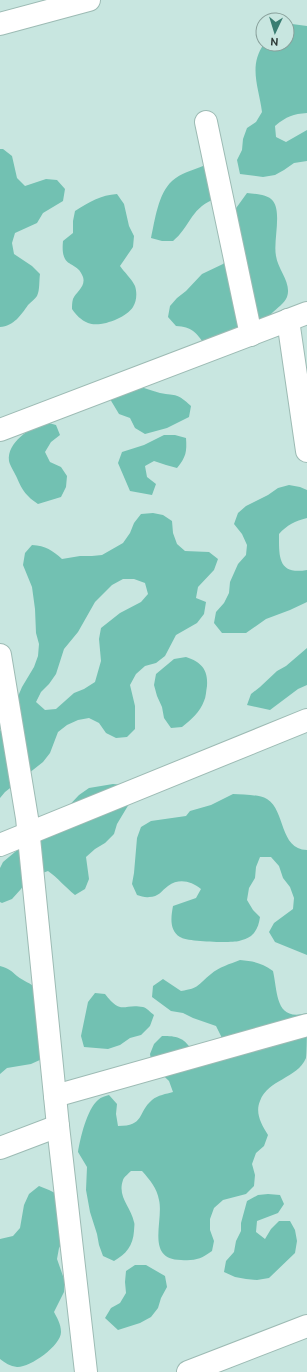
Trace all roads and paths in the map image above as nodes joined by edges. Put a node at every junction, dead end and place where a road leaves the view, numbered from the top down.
1 (89, 0) edge
2 (0, 24) edge
3 (206, 122) dead end
4 (298, 317) edge
5 (251, 335) junction
6 (0, 430) edge
7 (307, 451) edge
8 (0, 655) edge
9 (307, 720) edge
10 (29, 833) junction
11 (0, 845) edge
12 (307, 1025) edge
13 (55, 1096) junction
14 (58, 1126) junction
15 (0, 1148) edge
16 (307, 1326) edge
17 (86, 1372) edge
18 (188, 1372) edge

1 - 2 street
3 - 5 street
4 - 5 street
4 - 7 street
5 - 6 street
8 - 10 street
9 - 10 street
10 - 11 street
10 - 13 street
12 - 13 street
13 - 14 street
14 - 15 street
14 - 17 street
16 - 18 street

